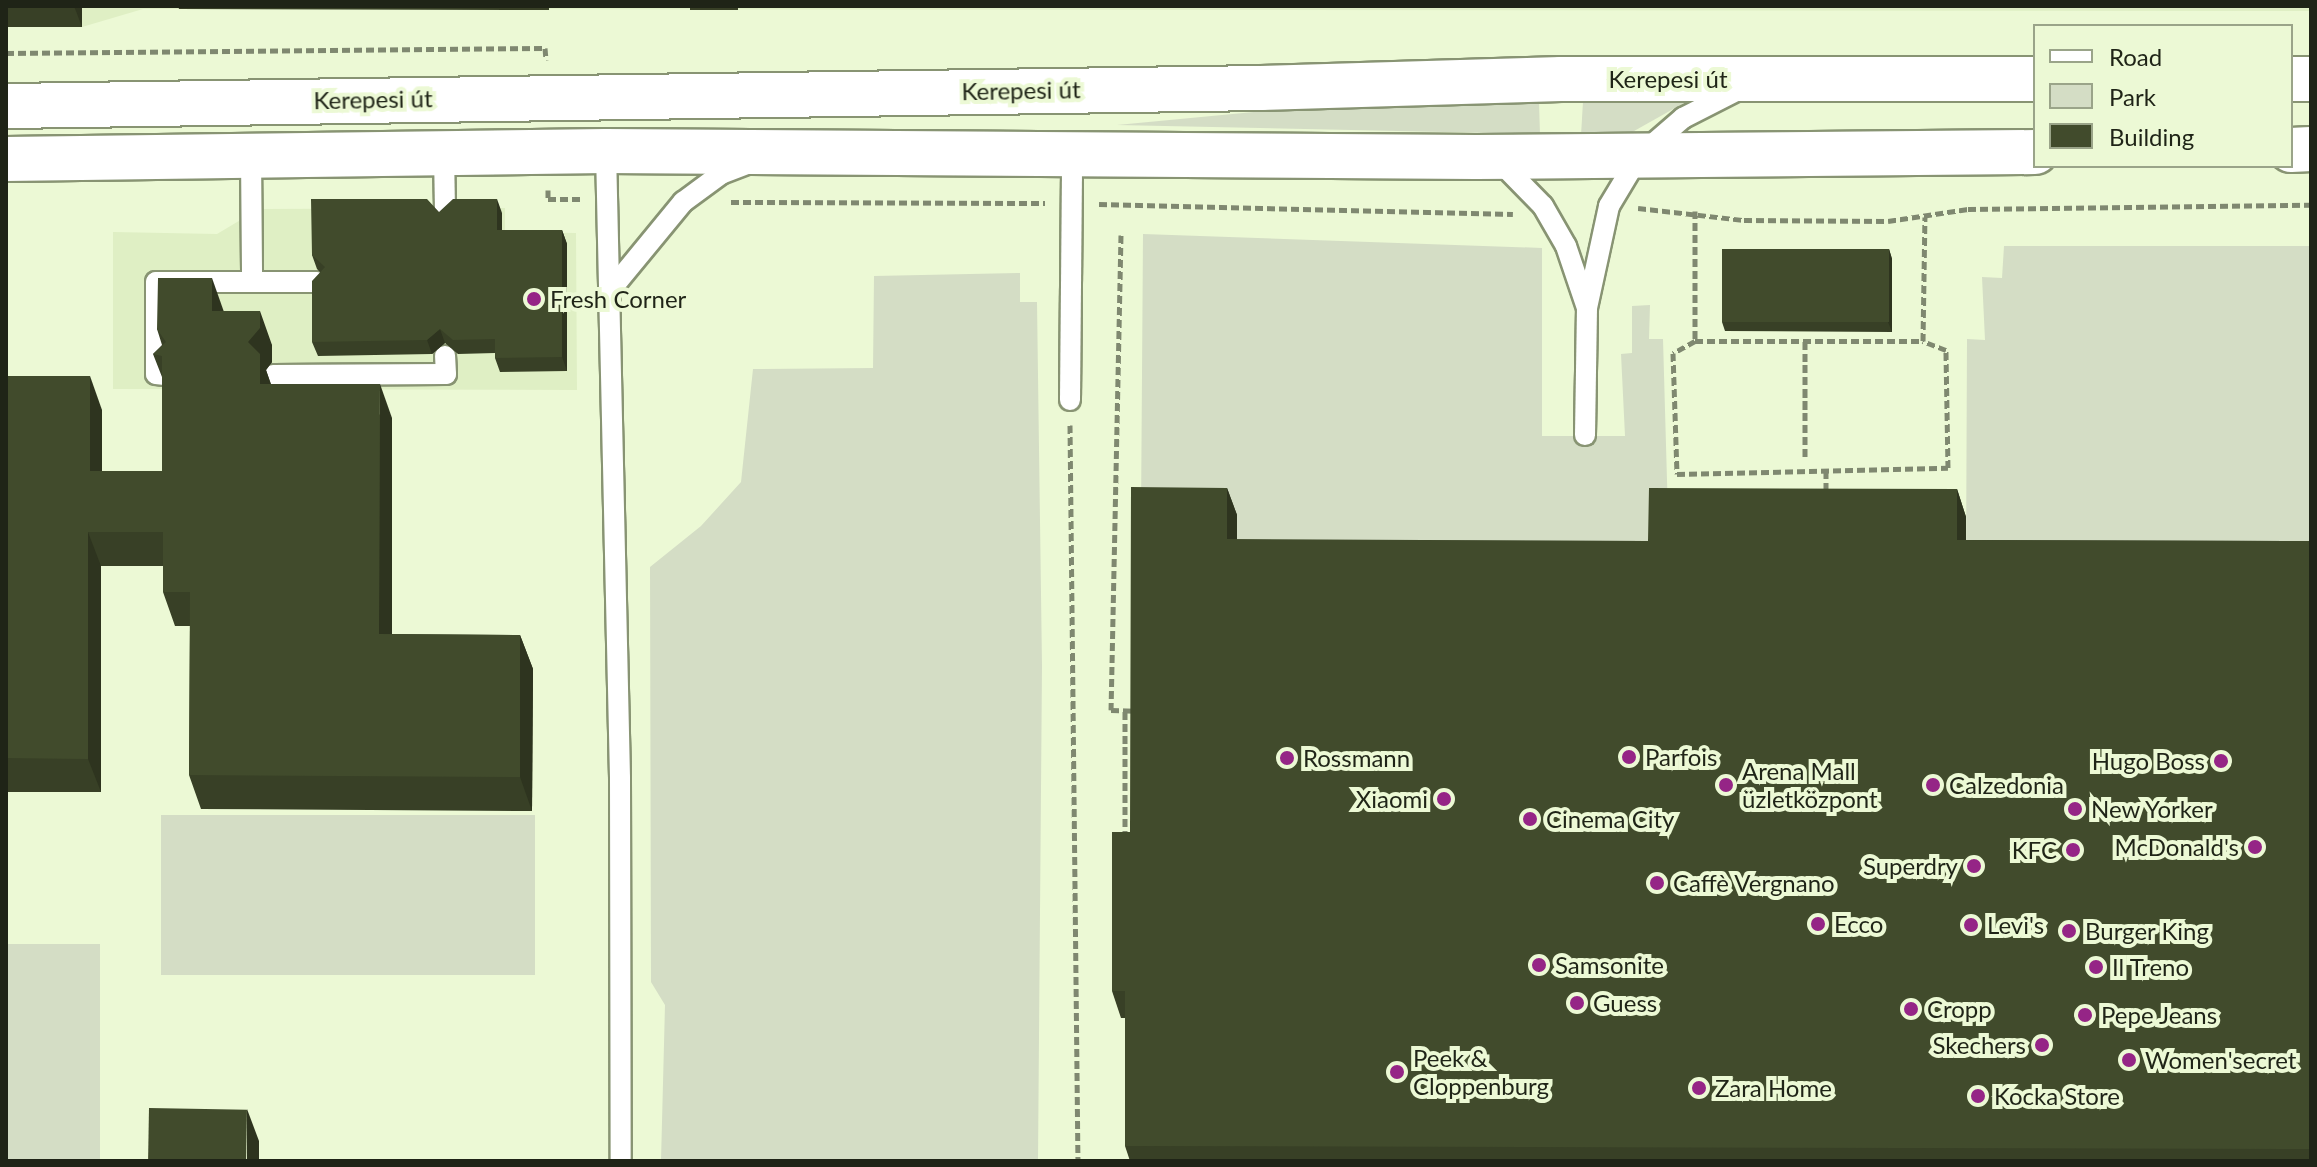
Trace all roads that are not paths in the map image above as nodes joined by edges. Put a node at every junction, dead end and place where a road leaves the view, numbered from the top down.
1 (1760, 79) junction
2 (2033, 79) edge
3 (6, 106) edge
4 (606, 151) junction
5 (794, 152) junction
6 (1072, 152) junction
7 (2033, 152) edge
8 (444, 153) junction
9 (251, 155) junction
10 (1639, 156) junction
11 (1495, 157) junction
12 (6, 159) edge
13 (445, 213) edge
14 (252, 282) junction
15 (317, 282) edge
16 (609, 292) junction
17 (1587, 308) junction
18 (445, 356) dead end
19 (160, 375) edge
20 (273, 375) dead end
21 (1070, 400) road end
22 (1585, 435) dead end
23 (621, 1161) edge

1 - 2 main road, Kerepesi út
1 - 3 main road, Kerepesi út
1 - 10 lane
4 - 5 main road
4 - 8 main road
4 - 16 lane
5 - 6 main road
5 - 16 lane
6 - 11 main road
6 - 21 lane
7 - 10 main road
8 - 9 main road
8 - 13 lane
9 - 12 main road
9 - 14 lane
10 - 11 main road
10 - 17 lane
11 - 17 lane
14 - 15 lane
14 - 19 lane
16 - 23 lane
17 - 22 lane
18 - 20 lane

